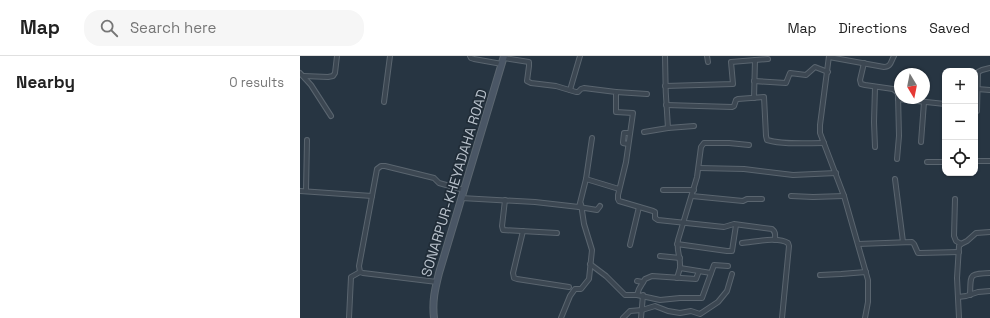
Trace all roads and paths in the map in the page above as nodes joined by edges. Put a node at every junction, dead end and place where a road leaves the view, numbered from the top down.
1 (337, 56) edge
2 (390, 56) edge
3 (470, 56) edge
4 (580, 56) edge
5 (665, 56) edge
6 (707, 56) edge
7 (829, 56) edge
8 (894, 56) edge
9 (503, 59) edge
10 (768, 59) dead end
11 (755, 60) junction
12 (708, 62) dead end
13 (864, 63) junction
14 (990, 68) edge
15 (828, 72) junction
16 (978, 72) edge
17 (300, 73) edge
18 (304, 76) junction
19 (754, 81) junction
20 (665, 86) junction
21 (875, 87) junction
22 (978, 89) edge
23 (570, 90) junction
24 (894, 90) edge
25 (990, 90) edge
26 (616, 92) junction
27 (647, 94) dead end
28 (754, 98) junction
29 (384, 102) dead end
30 (930, 103) edge
31 (898, 104) edge
32 (924, 104) edge
33 (942, 104) edge
34 (666, 105) junction
35 (331, 116) dead end
36 (694, 126) dead end
37 (668, 128) junction
38 (644, 132) dead end
39 (592, 138) dead end
40 (308, 140) dead end
41 (921, 142) dead end
42 (824, 143) junction
43 (749, 145) dead end
44 (875, 147) dead end
45 (897, 159) dead end
46 (978, 161) edge
47 (990, 161) edge
48 (928, 162) dead end
49 (942, 162) edge
50 (699, 168) junction
51 (836, 173) junction
52 (896, 179) dead end
53 (586, 180) junction
54 (619, 189) junction
55 (464, 190) junction
56 (663, 190) dead end
57 (694, 190) junction
58 (300, 191) edge
59 (306, 191) junction
60 (372, 196) junction
61 (692, 196) junction
62 (791, 196) dead end
63 (844, 196) junction
64 (461, 198) junction
65 (762, 199) dead end
66 (955, 199) dead end
67 (505, 200) junction
68 (600, 206) dead end
69 (639, 207) junction
70 (580, 208) junction
71 (683, 223) junction
72 (736, 225) junction
73 (523, 231) junction
74 (990, 232) edge
75 (557, 233) dead end
76 (775, 240) junction
77 (903, 242) junction
78 (742, 243) dead end
79 (630, 244) dead end
80 (677, 244) junction
81 (858, 244) junction
82 (961, 244) junction
83 (959, 252) junction
84 (660, 256) dead end
85 (680, 258) junction
86 (590, 264) junction
87 (728, 266) dead end
88 (680, 268) junction
89 (698, 271) junction
90 (360, 272) junction
91 (866, 272) junction
92 (711, 273) junction
93 (990, 273) edge
94 (732, 274) dead end
95 (820, 275) dead end
96 (677, 278) junction
97 (637, 280) dead end
98 (437, 282) junction
99 (643, 282) junction
100 (569, 287) dead end
101 (990, 291) edge
102 (637, 295) junction
103 (970, 295) junction
104 (643, 296) junction
105 (958, 297) junction
106 (642, 310) junction
107 (349, 318) edge
108 (434, 318) edge
109 (561, 318) edge
110 (623, 318) edge
111 (641, 318) edge
112 (782, 318) edge
113 (865, 318) edge
114 (958, 318) edge

1 - 18 street
2 - 29 street
3 - 9 street
4 - 23 street
5 - 20 street
6 - 12 street
7 - 13 street
7 - 15 street
8 - 13 street
9 - 23 street
9 - 55 main road, SONARPUR-KHEYADAHA ROAD
10 - 11 street
11 - 19 street
11 - 20 street
13 - 21 street
14 - 16 street
15 - 19 street
15 - 42 street
17 - 18 street
18 - 35 street
19 - 28 street
20 - 34 street
21 - 24 street
21 - 44 street
22 - 25 street
23 - 26 street
26 - 27 street
26 - 54 street
28 - 34 street
28 - 42 street
30 - 33 street
31 - 45 street
32 - 41 street
34 - 37 street
36 - 37 street
37 - 38 street
39 - 53 street
40 - 59 street
42 - 51 street
43 - 50 street
46 - 47 street
48 - 49 street
50 - 51 street
50 - 57 street
51 - 63 street
52 - 77 street
53 - 54 street
53 - 70 street
54 - 69 street
55 - 60 street
55 - 64 main road, SONARPUR-KHEYADAHA ROAD
56 - 57 street
57 - 61 street
58 - 59 street
59 - 60 street
60 - 90 street
61 - 65 street
61 - 71 street
62 - 63 street
63 - 81 street
64 - 67 street
64 - 98 main road, SONARPUR-KHEYADAHA ROAD
66 - 82 street
67 - 70 street
67 - 73 street
68 - 70 street
69 - 71 street
69 - 79 street
70 - 86 street
71 - 72 street
71 - 80 street
72 - 76 street
72 - 80 street
73 - 75 street
73 - 100 street
74 - 82 street
76 - 78 street
76 - 112 street
77 - 81 street
77 - 83 street
80 - 85 street
81 - 91 street
82 - 83 street
83 - 105 street
84 - 85 street
85 - 88 street
86 - 102 street
86 - 109 street
87 - 92 street
88 - 89 street
88 - 96 street
89 - 92 street
89 - 96 street
90 - 98 street
90 - 107 street
91 - 95 street
91 - 113 street
92 - 104 street
93 - 103 street
94 - 106 street
96 - 99 street
97 - 99 street
98 - 108 main road, SONARPUR-KHEYADAHA ROAD
99 - 102 street
101 - 103 street
102 - 104 street
103 - 105 street
104 - 106 street
105 - 114 street
106 - 110 street
106 - 111 street

